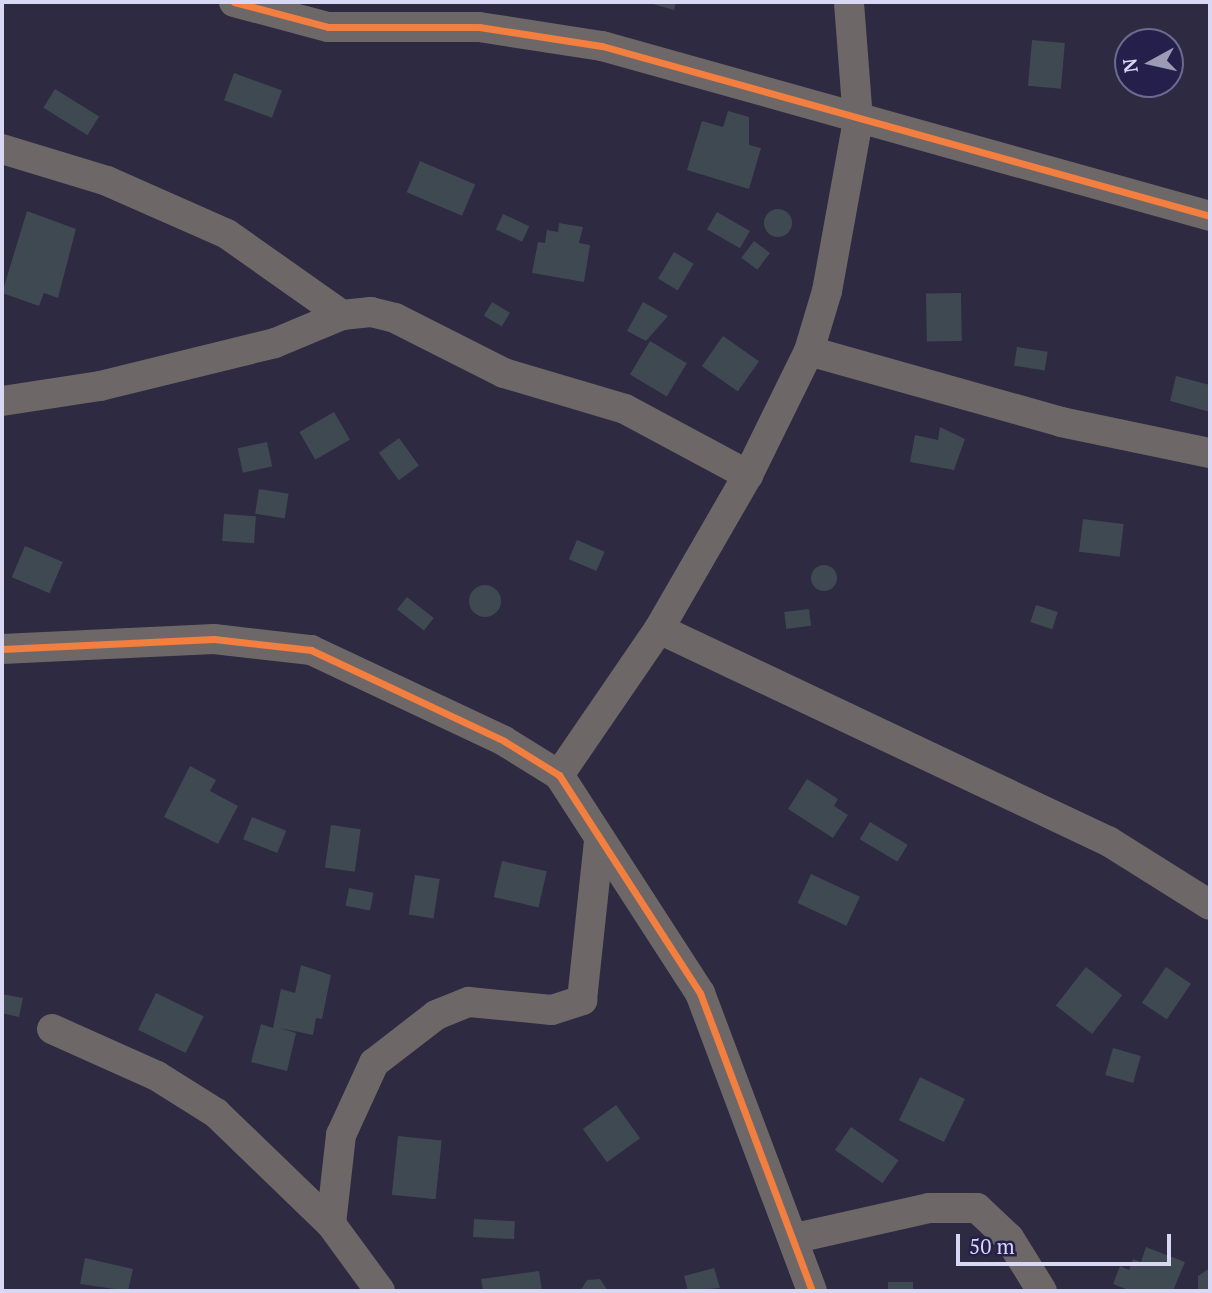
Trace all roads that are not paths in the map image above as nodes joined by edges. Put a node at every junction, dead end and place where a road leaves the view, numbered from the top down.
1 (234, 2) edge
2 (849, 2) edge
3 (858, 120) junction
4 (2, 149) edge
5 (1210, 216) edge
6 (342, 315) junction
7 (809, 351) junction
8 (2, 401) edge
9 (1210, 453) edge
10 (748, 475) junction
11 (659, 629) junction
12 (2, 649) edge
13 (559, 775) junction
14 (598, 842) junction
15 (1210, 905) edge
16 (52, 1029) dead end
17 (331, 1224) junction
18 (796, 1238) junction
19 (380, 1291) edge
20 (812, 1291) edge
21 (1042, 1291) edge

1 - 3 street
2 - 3 street
3 - 5 street
3 - 7 street
4 - 6 street
6 - 8 street
6 - 10 street
7 - 9 street
7 - 10 street
10 - 11 street
11 - 13 street
11 - 15 street
12 - 13 street
13 - 14 street
14 - 17 street
14 - 18 street
16 - 17 street
17 - 19 street
18 - 20 street
18 - 21 street

